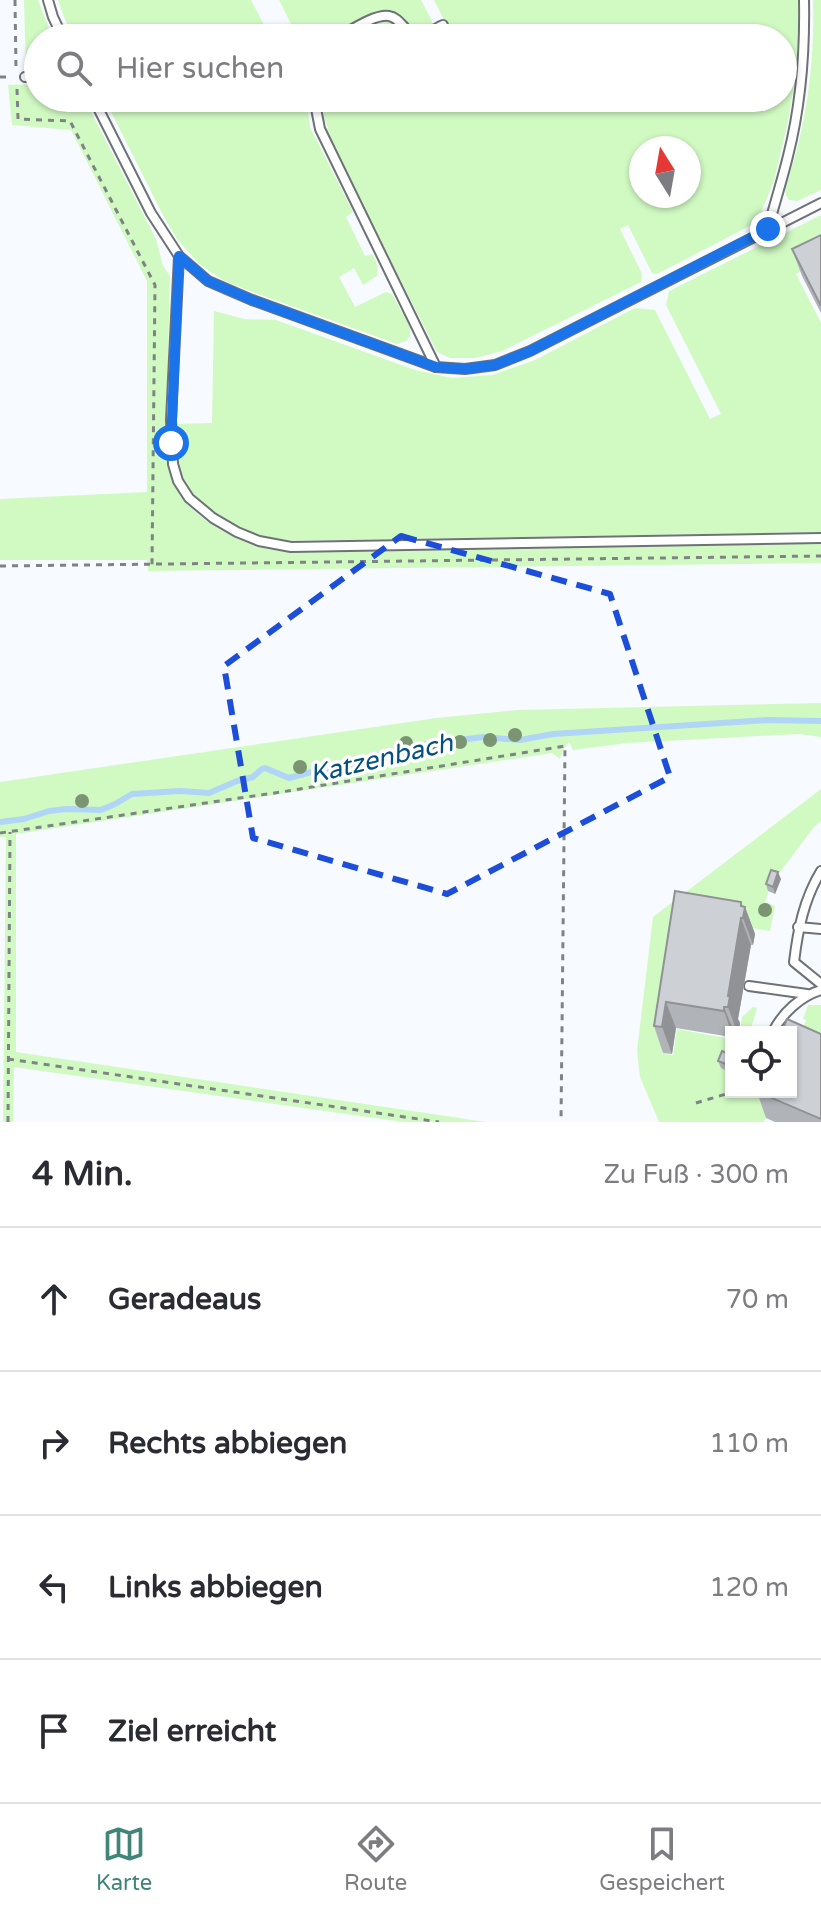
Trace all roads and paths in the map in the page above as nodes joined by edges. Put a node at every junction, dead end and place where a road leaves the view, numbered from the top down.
1 (15, 0) edge
2 (48, 0) edge
3 (804, 0) edge
4 (56, 24) edge
5 (362, 24) edge
6 (401, 24) edge
7 (797, 111) edge
8 (100, 112) edge
9 (317, 112) edge
10 (797, 112) edge
11 (821, 203) edge
12 (768, 229) junction
13 (179, 256) junction
14 (436, 367) junction
15 (821, 538) edge
16 (821, 556) edge
17 (152, 565) junction
18 (0, 566) edge
19 (10, 832) junction
20 (0, 833) edge
21 (821, 871) edge
22 (798, 927) junction
23 (821, 929) edge
24 (821, 984) edge
25 (749, 986) dead end
26 (821, 990) edge
27 (807, 994) junction
28 (776, 1026) edge
29 (8, 1059) junction
30 (725, 1094) edge
31 (696, 1103) dead end
32 (8, 1122) edge
33 (439, 1122) edge
34 (561, 1122) edge

1 - 17 path
2 - 4 lane
3 - 7 lane
5 - 6 lane
8 - 13 lane
9 - 14 lane
10 - 12 lane
11 - 12 lane
12 - 14 lane
13 - 14 lane
13 - 15 lane
16 - 17 path
17 - 18 path
19 - 20 path
19 - 29 path
19 - 34 path
21 - 22 lane
22 - 23 lane
22 - 24 lane
25 - 27 lane
26 - 27 lane
27 - 28 lane
29 - 32 path
29 - 33 path
30 - 31 path

